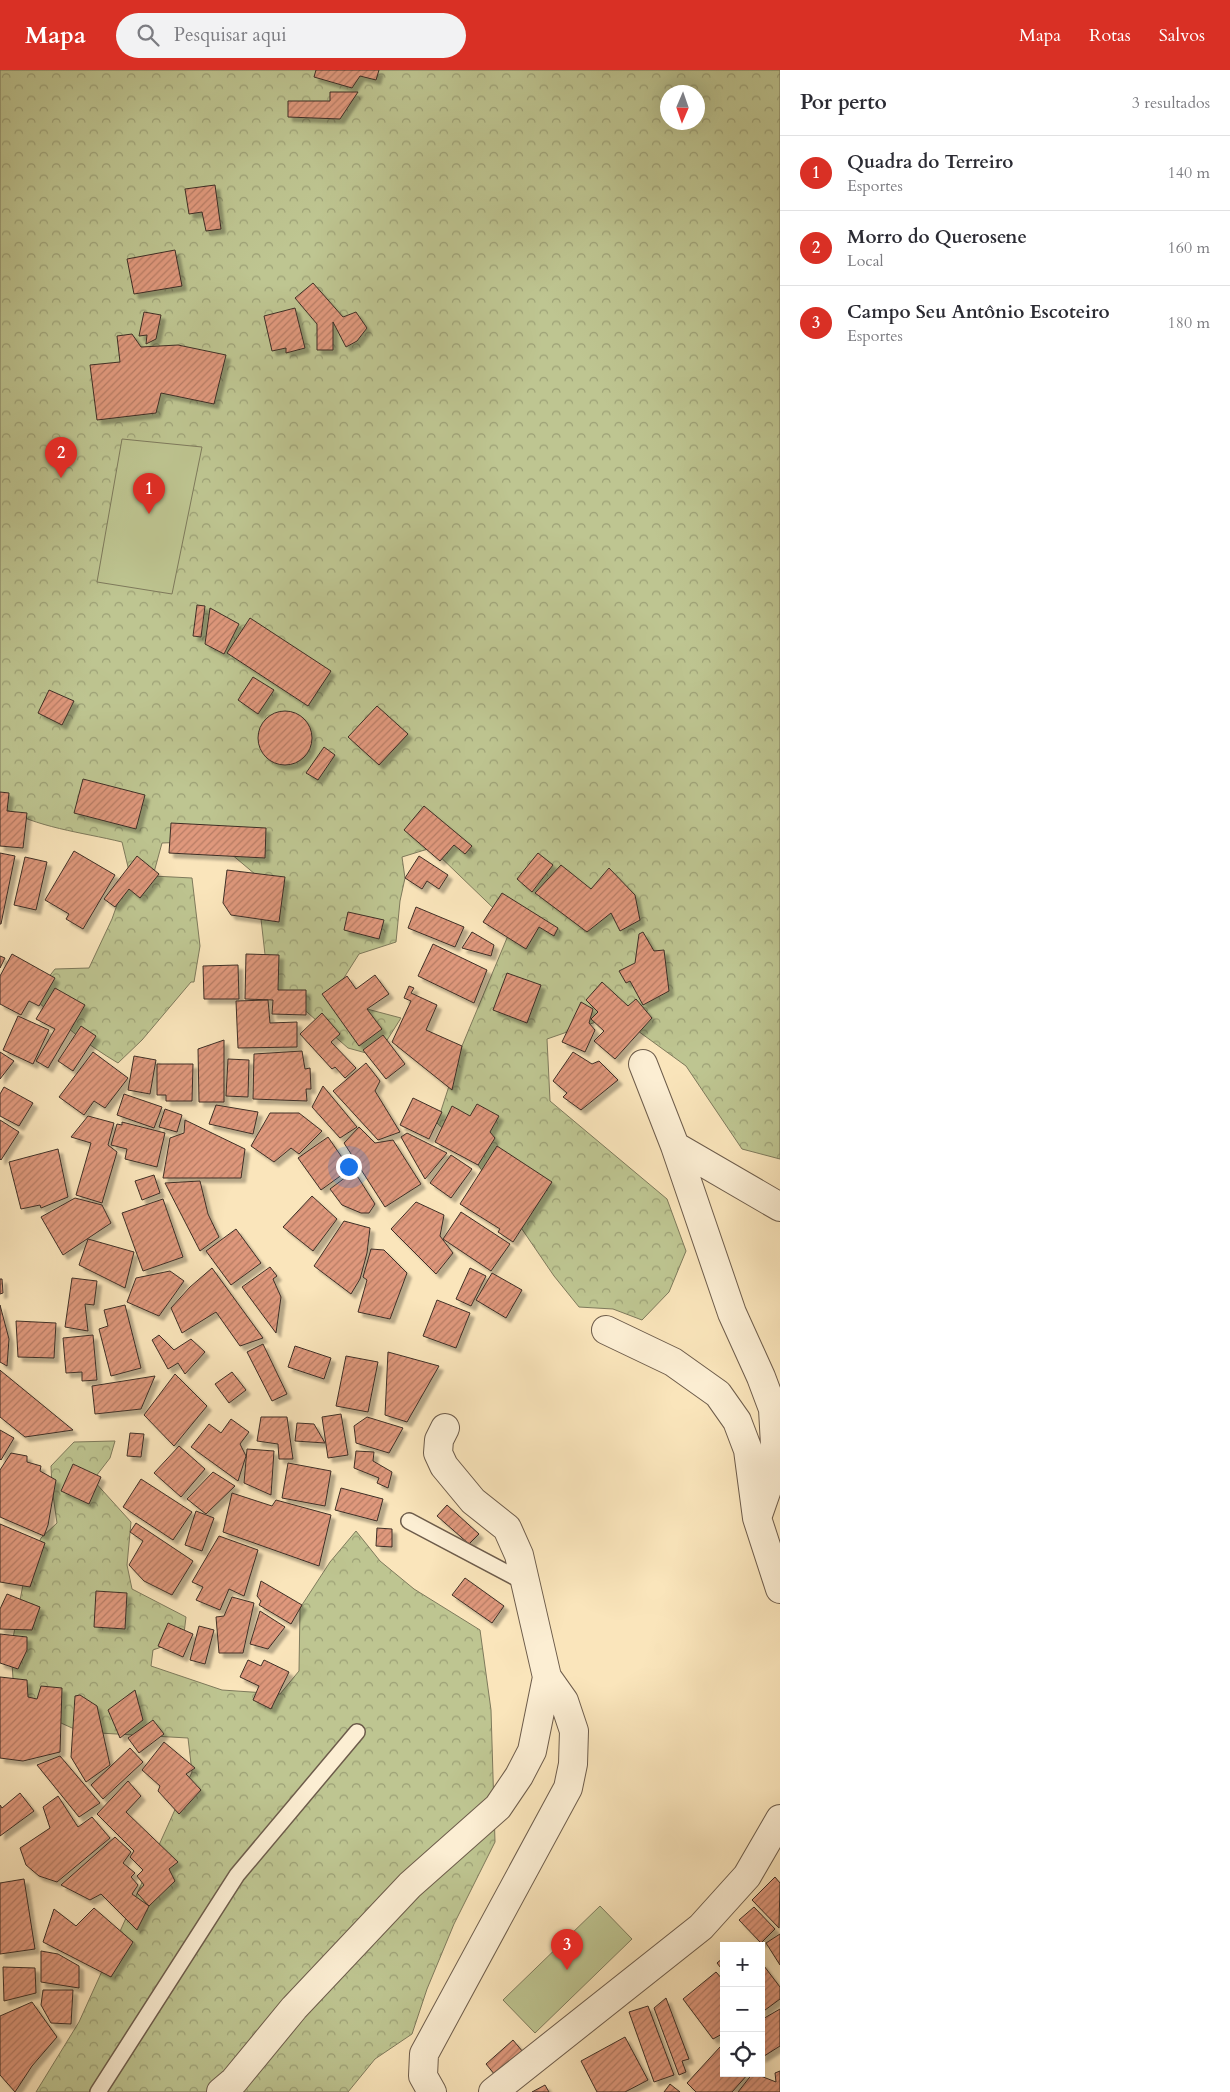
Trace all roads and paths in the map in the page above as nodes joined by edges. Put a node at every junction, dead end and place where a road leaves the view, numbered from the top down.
1 (643, 1064) dead end
2 (675, 1146) junction
3 (780, 1207) edge
4 (606, 1330) dead end
5 (445, 1428) dead end
6 (757, 1518) junction
7 (409, 1521) dead end
8 (527, 1583) junction
9 (780, 1589) edge
10 (547, 1677) junction
11 (357, 1732) dead end
12 (780, 1819) edge
13 (98, 2092) edge
14 (222, 2092) edge
15 (432, 2092) edge
16 (493, 2092) edge

1 - 2 street
2 - 3 street
2 - 6 street
4 - 6 street
5 - 8 street
6 - 9 street
7 - 8 lane
8 - 10 street
10 - 14 street
10 - 15 street
11 - 13 lane
12 - 16 street

